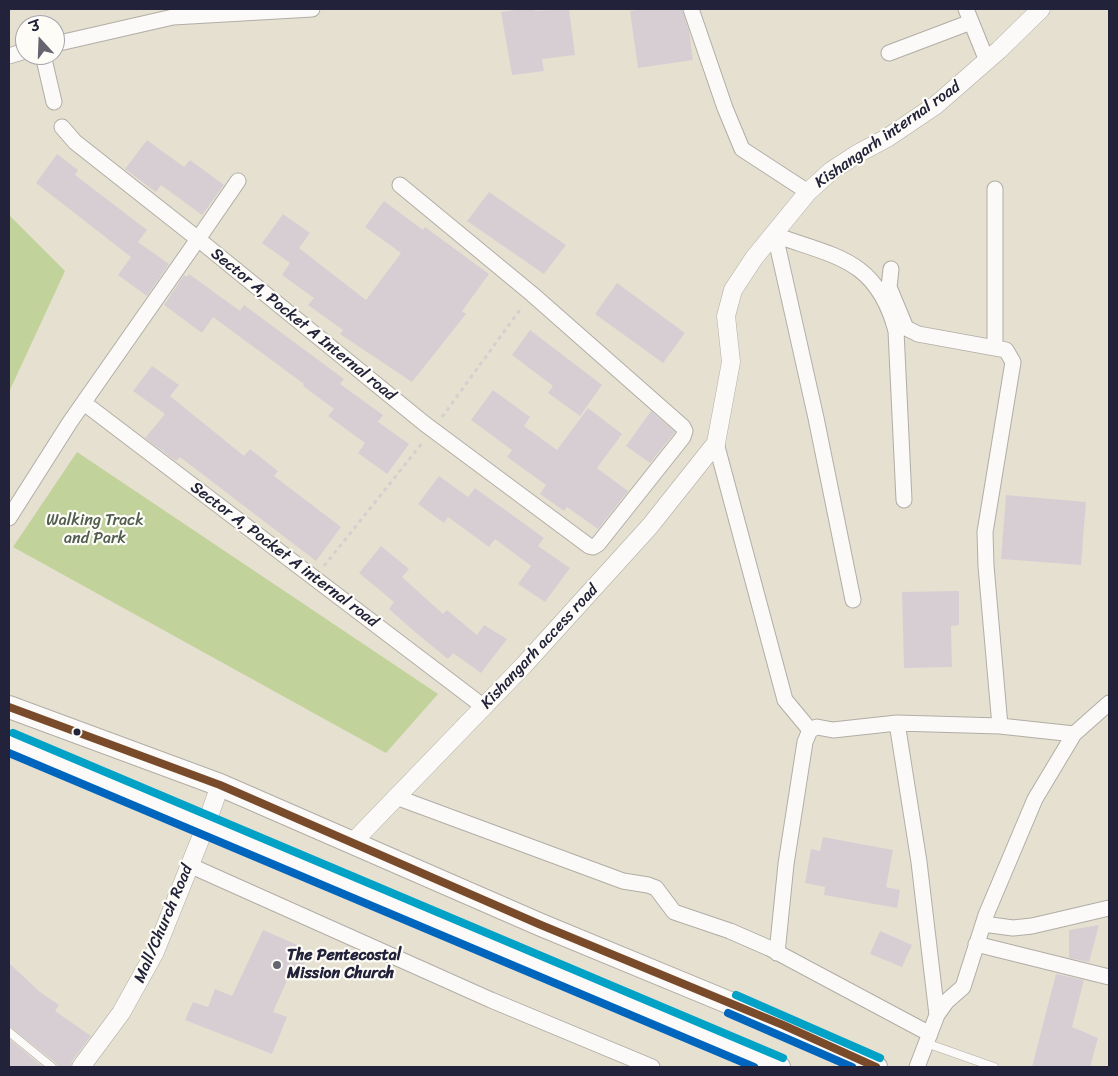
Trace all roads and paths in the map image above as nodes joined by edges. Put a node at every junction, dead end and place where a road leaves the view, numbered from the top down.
1 (312, 9) edge
2 (692, 9) edge
3 (1041, 9) edge
4 (969, 15) edge
5 (65, 42) edge
6 (889, 53) dead end
7 (987, 61) junction
8 (45, 65) edge
9 (54, 102) dead end
10 (62, 127) dead end
11 (238, 181) dead end
12 (400, 185) dead end
13 (996, 190) dead end
14 (808, 192) junction
15 (775, 235) junction
16 (198, 239) junction
17 (891, 269) dead end
18 (995, 348) junction
19 (84, 403) junction
20 (716, 443) junction
21 (904, 500) dead end
22 (9, 518) edge
23 (853, 600) dead end
24 (1109, 703) edge
25 (9, 707) edge
26 (484, 707) junction
27 (897, 723) junction
28 (1000, 726) junction
29 (810, 730) junction
30 (1074, 734) junction
31 (9, 742) edge
32 (220, 784) junction
33 (396, 797) junction
34 (206, 825) junction
35 (353, 842) junction
36 (189, 865) junction
37 (1109, 908) edge
38 (983, 924) junction
39 (976, 944) junction
40 (777, 953) junction
41 (1109, 977) edge
42 (937, 1014) junction
43 (9, 1032) edge
44 (928, 1038) junction
45 (52, 1067) edge
46 (80, 1067) edge
47 (652, 1067) edge
48 (779, 1067) edge
49 (876, 1067) edge
50 (917, 1067) edge
51 (994, 1067) edge

1 - 5 street
2 - 14 street
3 - 7 street, Kishangarh internal road
4 - 6 street
4 - 7 street
7 - 14 street, Kishangarh internal road
8 - 9 street
10 - 16 street
11 - 16 street
12 - 16 street, Sector A, Pocket A Internal road
13 - 18 street
14 - 15 street, Kishangarh internal road
15 - 20 street, Kishangarh internal road
15 - 21 street
15 - 23 street
16 - 19 street, Sector A, Pocket A Internal road
17 - 18 street
18 - 28 street
19 - 22 street, Sector A, Pocket A Internal road
19 - 26 street, Sector A, Pocket A internal road
20 - 26 street, Kishangarh access road
20 - 29 street
24 - 30 street
25 - 32 main road
26 - 33 street, Kishangarh access road
27 - 28 street
27 - 29 street
27 - 42 street
28 - 30 street
29 - 40 street
30 - 38 street
31 - 34 main road
32 - 34 street, Mall/Church Road
32 - 35 main road
33 - 35 street, Kishangarh access road
33 - 40 street
34 - 36 street, Mall/Church Road
34 - 48 main road
35 - 49 main road
36 - 46 street, Mall/Church Road
36 - 47 street
37 - 38 street
38 - 39 street
39 - 41 street
39 - 42 street
40 - 44 street
42 - 44 street
43 - 45 lane
44 - 50 street
44 - 51 lane

